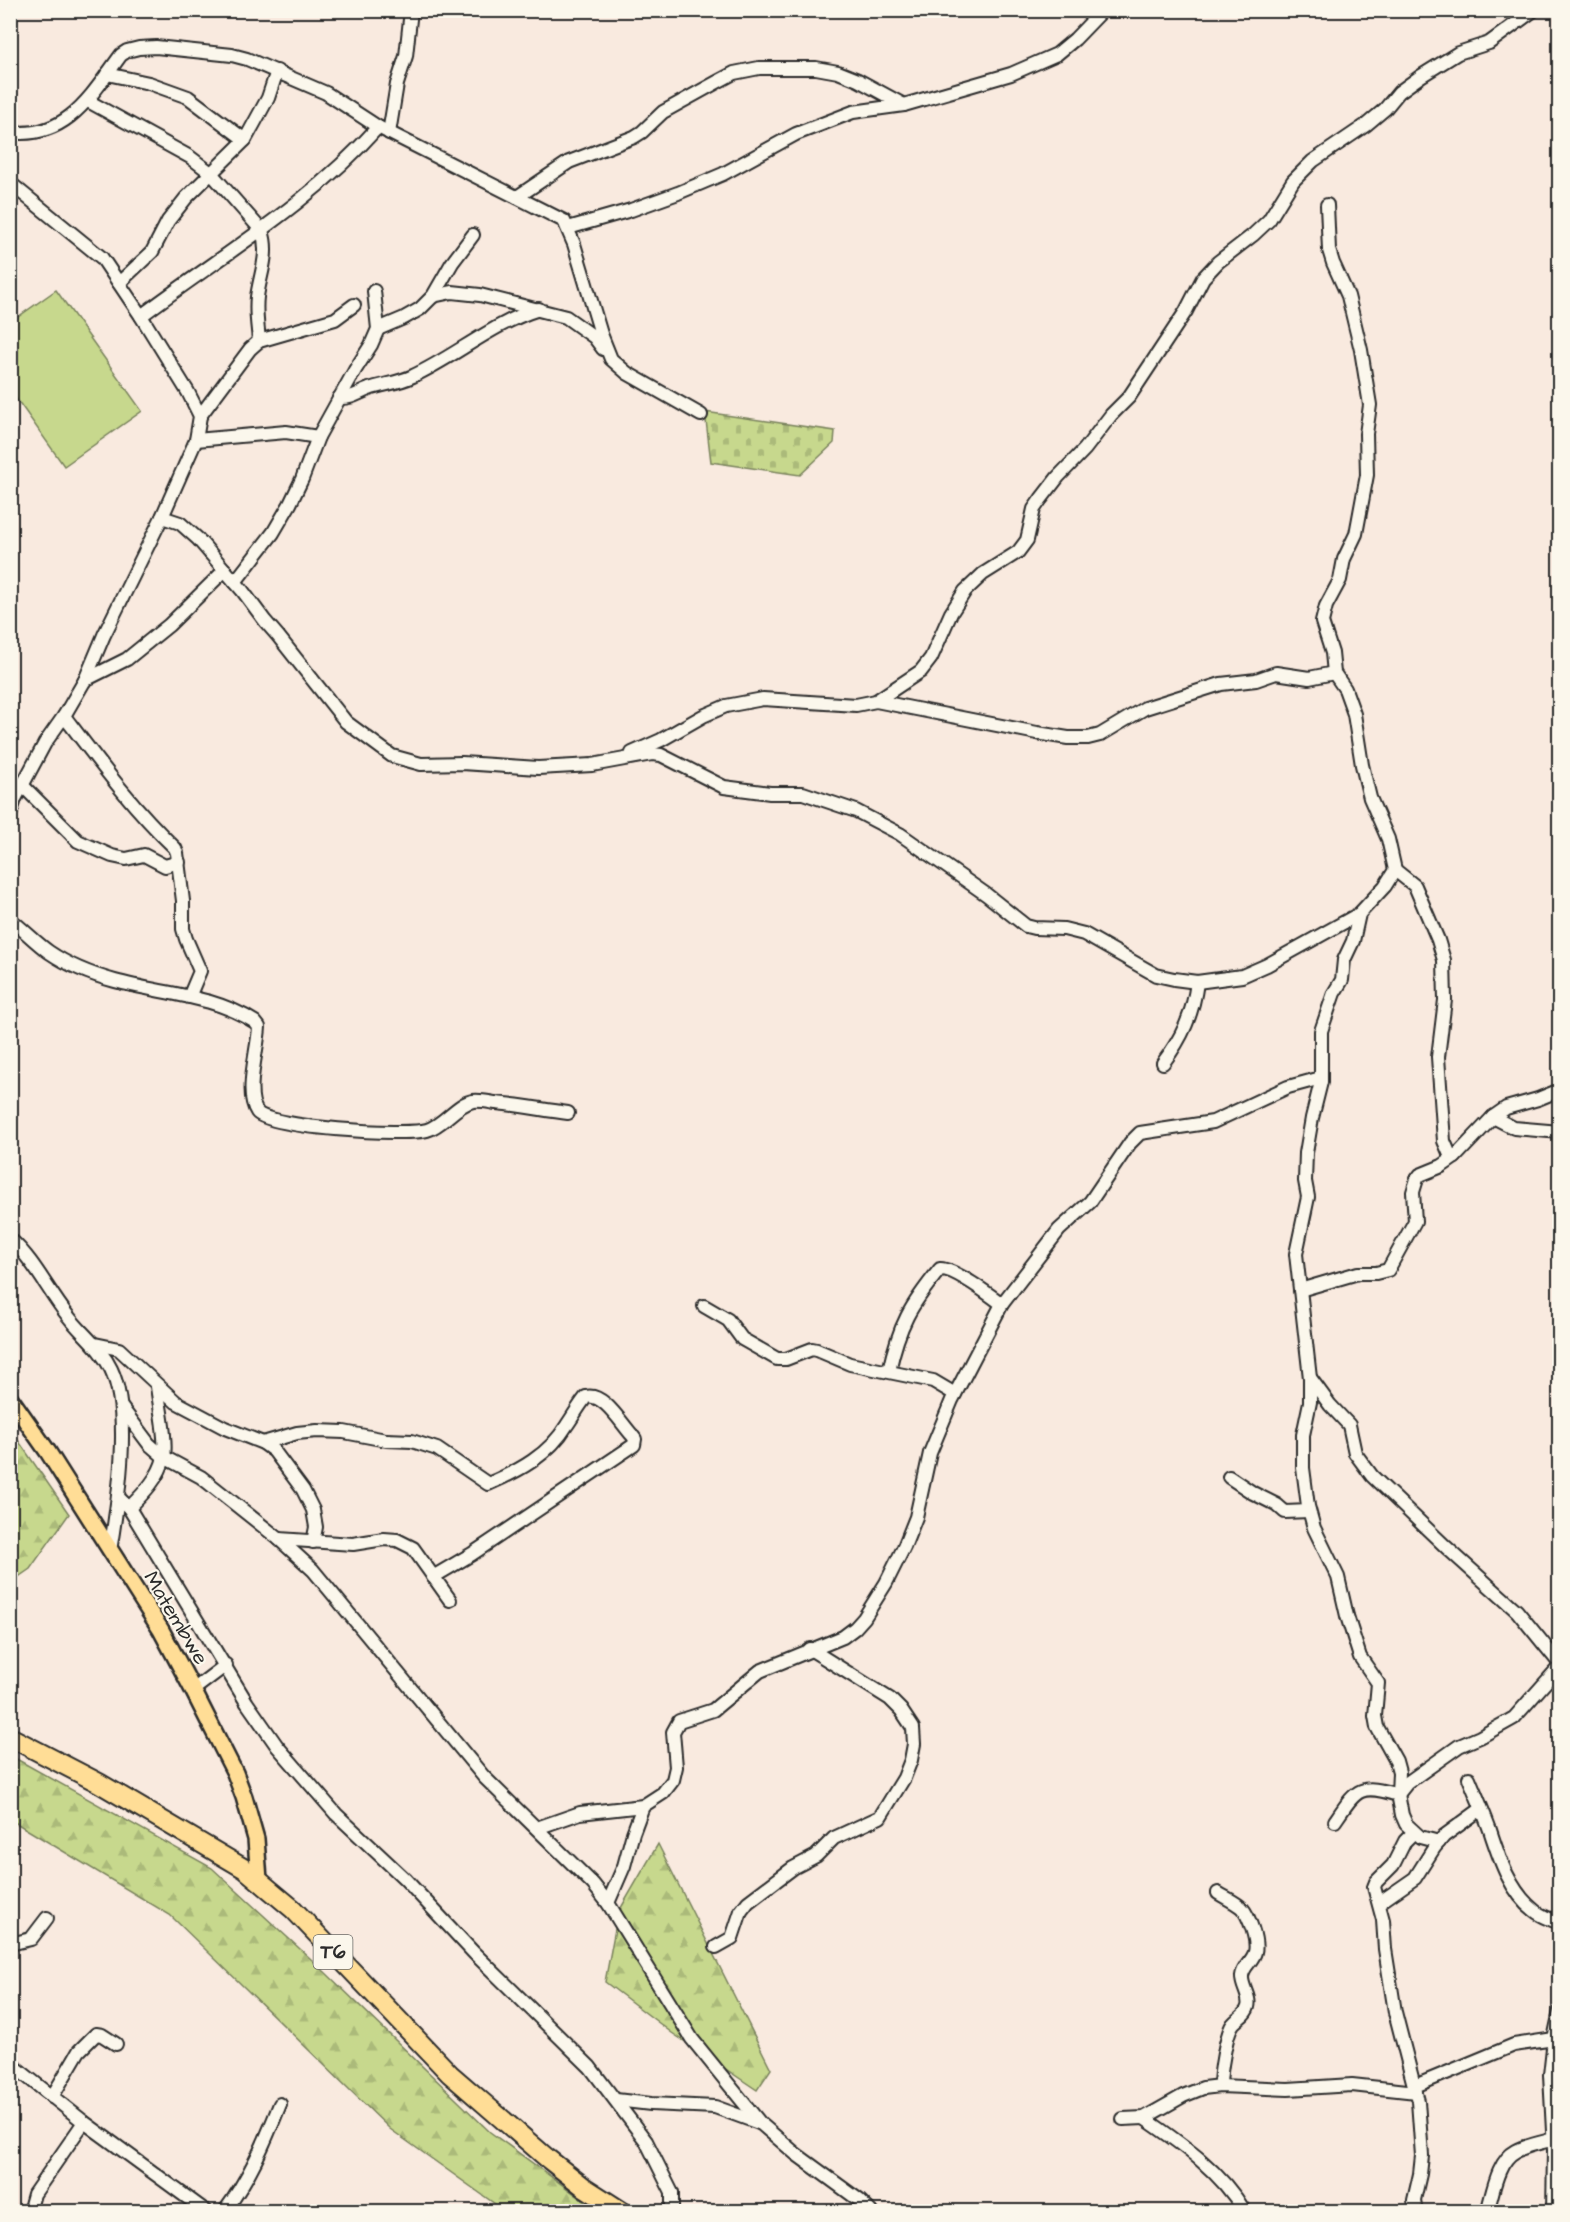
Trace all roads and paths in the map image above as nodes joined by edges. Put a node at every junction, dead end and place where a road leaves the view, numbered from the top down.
1 (411, 10) edge
2 (1104, 10) edge
3 (1534, 10) edge
4 (277, 71) junction
5 (107, 74) junction
6 (88, 101) junction
7 (903, 105) junction
8 (383, 130) junction
9 (10, 132) edge
10 (244, 140) junction
11 (210, 173) junction
12 (10, 183) edge
13 (516, 196) junction
14 (1327, 205) dead end
15 (568, 228) junction
16 (262, 231) junction
17 (473, 235) dead end
18 (119, 283) junction
19 (374, 291) dead end
20 (433, 296) junction
21 (354, 305) dead end
22 (539, 309) junction
23 (141, 316) junction
24 (378, 329) junction
25 (259, 341) junction
26 (611, 359) junction
27 (339, 398) junction
28 (701, 415) dead end
29 (200, 416) junction
30 (318, 437) junction
31 (196, 440) junction
32 (162, 517) junction
33 (225, 570) junction
34 (235, 582) junction
35 (1334, 673) junction
36 (85, 680) junction
37 (876, 701) junction
38 (64, 716) junction
39 (611, 762) junction
40 (23, 786) junction
41 (13, 800) edge
42 (10, 815) edge
43 (179, 862) junction
44 (1395, 870) junction
45 (1359, 914) junction
46 (10, 919) edge
47 (1197, 982) junction
48 (189, 998) junction
49 (1163, 1063) dead end
50 (1321, 1078) junction
51 (1560, 1090) edge
52 (568, 1113) dead end
53 (1493, 1117) junction
54 (1560, 1132) edge
55 (1455, 1157) junction
56 (10, 1239) edge
57 (1300, 1290) junction
58 (1002, 1304) junction
59 (704, 1306) dead end
60 (95, 1344) junction
61 (889, 1371) junction
62 (1310, 1378) junction
63 (157, 1386) junction
64 (955, 1394) junction
65 (10, 1398) edge
66 (122, 1408) junction
67 (263, 1443) junction
68 (164, 1457) junction
69 (1229, 1477) dead end
70 (119, 1498) junction
71 (129, 1508) junction
72 (1309, 1511) junction
73 (279, 1539) junction
74 (313, 1542) junction
75 (110, 1551) junction
76 (433, 1577) junction
77 (450, 1600) dead end
78 (810, 1649) junction
79 (226, 1665) junction
80 (1560, 1665) edge
81 (193, 1690) junction
82 (10, 1737) edge
83 (1469, 1778) dead end
84 (1398, 1795) junction
85 (643, 1806) junction
86 (1481, 1809) junction
87 (1335, 1821) dead end
88 (537, 1828) junction
89 (1414, 1832) junction
90 (1439, 1842) junction
91 (259, 1880) junction
92 (1218, 1893) dead end
93 (608, 1903) junction
94 (1379, 1903) junction
95 (47, 1918) dead end
96 (1560, 1924) edge
97 (10, 1944) edge
98 (716, 1947) dead end
99 (1560, 2010) edge
100 (1554, 2039) junction
101 (116, 2044) dead end
102 (1556, 2056) edge
103 (10, 2064) edge
104 (1220, 2086) junction
105 (1415, 2089) junction
106 (52, 2097) junction
107 (616, 2100) junction
108 (280, 2104) dead end
109 (1144, 2118) junction
110 (1123, 2119) dead end
111 (84, 2122) junction
112 (760, 2123) junction
113 (1553, 2139) junction
114 (29, 2211) edge
115 (207, 2211) edge
116 (224, 2211) edge
117 (623, 2211) edge
118 (672, 2211) edge
119 (871, 2211) edge
120 (1245, 2211) edge
121 (1416, 2211) edge
122 (1487, 2211) edge
123 (1553, 2211) edge

1 - 8 street
2 - 7 street
3 - 37 street
4 - 5 street
4 - 8 street
4 - 10 street
5 - 6 street
5 - 10 street
6 - 9 street
6 - 11 street
7 - 13 street
7 - 15 street
8 - 13 street
8 - 16 street
10 - 11 street
11 - 16 street
11 - 18 street
12 - 18 street
13 - 15 street
14 - 35 street
15 - 26 street
16 - 23 street
16 - 25 street
17 - 20 street
18 - 23 street
19 - 24 street
20 - 22 street
20 - 24 street
21 - 25 street
22 - 26 street
22 - 27 street
23 - 29 street
24 - 27 street
25 - 29 street
26 - 28 street
27 - 30 street
29 - 31 street
30 - 31 street
30 - 34 street
31 - 32 street
32 - 33 street
32 - 36 street
33 - 34 street
33 - 36 street
34 - 39 street
35 - 37 street
35 - 44 street
36 - 38 street
37 - 39 street
38 - 40 street
38 - 43 street
39 - 47 street
40 - 41 street
40 - 43 street
41 - 42 street
43 - 48 street
44 - 45 street
44 - 55 street
45 - 47 street
45 - 50 street
46 - 48 street
47 - 49 street
48 - 52 street
50 - 57 street
50 - 58 street
51 - 53 street
53 - 54 street
53 - 55 street
55 - 57 street
56 - 60 street
57 - 62 street
58 - 61 street
58 - 64 street
59 - 61 street
60 - 63 street
60 - 66 street
61 - 64 street
62 - 72 street
62 - 80 street
63 - 67 street
63 - 68 street
64 - 78 street
65 - 75 main road, Matembwe
66 - 68 street
66 - 70 street
67 - 74 street
67 - 76 street
68 - 71 street
68 - 73 street
69 - 72 street
70 - 71 street
70 - 75 street
71 - 79 street
72 - 84 street
73 - 74 street
73 - 88 street
74 - 76 street
75 - 81 main road, Matembwe
76 - 77 street
78 - 85 street
78 - 98 street
79 - 81 street
79 - 107 street
80 - 84 street
81 - 91 main road, Matembwe
82 - 91 highway, T6
83 - 86 street
84 - 87 street
84 - 89 street
85 - 88 street
85 - 93 street
86 - 90 street
86 - 96 street
88 - 93 street
89 - 90 street
89 - 94 street
90 - 94 street
91 - 117 highway, T6
92 - 104 street
93 - 112 street
94 - 105 street
95 - 97 street
99 - 100 street
100 - 102 street
100 - 105 street
101 - 106 street
102 - 113 street
103 - 106 street
104 - 105 street
104 - 109 street
105 - 121 street
106 - 111 street
107 - 112 street
107 - 118 street
108 - 116 street
109 - 110 street
109 - 120 street
111 - 114 street
111 - 115 street
112 - 119 street
113 - 122 street
113 - 123 street

